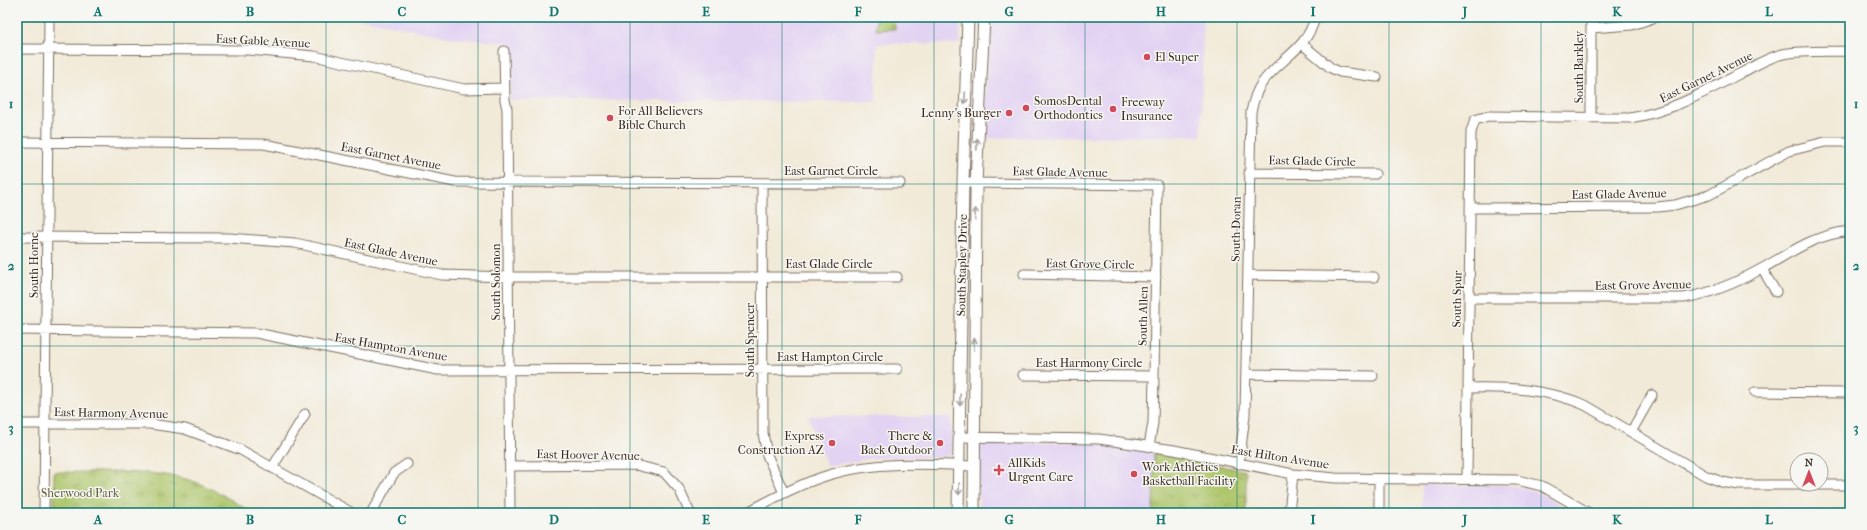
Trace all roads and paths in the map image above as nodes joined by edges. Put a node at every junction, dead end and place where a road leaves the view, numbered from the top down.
1 (49, 17) edge
2 (968, 17) edge
3 (984, 17) edge
4 (1315, 17) edge
5 (1592, 17) edge
6 (1656, 17) edge
7 (1591, 28) junction
8 (967, 43) junction
9 (1302, 44) junction
10 (17, 49) edge
11 (48, 49) junction
12 (504, 51) dead end
13 (1850, 51) edge
14 (1377, 77) dead end
15 (980, 86) junction
16 (504, 88) junction
17 (1591, 118) junction
18 (1476, 120) joint
19 (17, 142) edge
20 (48, 142) junction
21 (1850, 142) edge
22 (1249, 173) junction
23 (1375, 174) dead end
24 (508, 182) junction
25 (762, 183) junction
26 (900, 183) dead end
27 (963, 183) junction
28 (976, 183) junction
29 (1157, 185) joint
30 (1470, 208) junction
31 (1850, 231) edge
32 (17, 237) edge
33 (46, 237) junction
34 (1762, 268) junction
35 (1024, 274) dead end
36 (1248, 275) junction
37 (762, 276) junction
38 (508, 277) junction
39 (897, 277) dead end
40 (1156, 277) junction
41 (1374, 277) dead end
42 (1776, 292) dead end
43 (1469, 298) junction
44 (17, 330) edge
45 (46, 330) junction
46 (509, 369) junction
47 (762, 369) junction
48 (897, 369) dead end
49 (1246, 374) junction
50 (1023, 375) dead end
51 (1154, 376) junction
52 (1373, 376) dead end
53 (1468, 388) junction
54 (1755, 392) dead end
55 (1850, 392) edge
56 (1652, 395) dead end
57 (305, 414) dead end
58 (17, 424) edge
59 (44, 424) junction
60 (1631, 432) junction
61 (960, 437) junction
62 (974, 437) junction
63 (1149, 446) junction
64 (407, 464) dead end
65 (1239, 464) junction
66 (960, 465) junction
67 (510, 466) junction
68 (974, 466) junction
69 (272, 468) junction
70 (1293, 474) junction
71 (1379, 479) junction
72 (1467, 479) junction
73 (1850, 484) edge
74 (784, 492) junction
75 (44, 513) edge
76 (352, 513) edge
77 (371, 513) edge
78 (510, 513) edge
79 (690, 513) edge
80 (746, 513) edge
81 (958, 513) edge
82 (974, 513) edge
83 (1289, 513) edge
84 (1379, 513) edge
85 (1589, 513) edge

1 - 11 street, South Horne
2 - 8 main road, South Stapley Drive
3 - 15 main road, South Stapley Drive
4 - 9 street, South Doran
5 - 7 street, South Barkley
6 - 7 street
7 - 17 street, South Barkley
8 - 15 main road
8 -> 27 main road, South Stapley Drive
9 - 14 street
9 - 22 street, South Doran
10 - 11 street, East Gable Avenue
11 - 16 street, East Gable Avenue
11 - 20 street, South Horne
12 - 16 street, South Solomon
13 - 17 street, East Garnet Avenue
28 -> 15 main road, South Stapley Drive
16 - 24 street, South Solomon
17 - 18 street, East Garnet Avenue
18 - 30 street, South Spur
19 - 20 street, East Garnet Avenue
20 - 24 street, East Garnet Avenue
20 - 33 street, South Horne
21 - 30 street, East Glade Avenue
22 - 23 street, East Glade Circle
22 - 36 street, South Doran
24 - 25 street, East Garnet Avenue
24 - 38 street, South Solomon
25 - 26 street, East Garnet Circle
25 - 37 street, South Spencer
27 - 28 street, East Glade Avenue
27 -> 61 main road, South Stapley Drive
28 - 29 street, East Glade Avenue
62 -> 28 main road, South Stapley Drive
29 - 40 street, South Allen
30 - 43 street, South Spur
31 - 34 street, East Grove Avenue
32 - 33 street, East Glade Avenue
33 - 38 street, East Glade Avenue
33 - 45 street, South Horne
34 - 42 street
34 - 43 street, East Grove Avenue
35 - 40 street, East Grove Circle
36 - 41 street
36 - 49 street, South Doran
37 - 38 street, East Glade Avenue
37 - 39 street, East Glade Circle
37 - 47 street, South Spencer
38 - 46 street, South Solomon
40 - 51 street, South Allen
43 - 53 street, South Spur
44 - 45 street, East Hampton Avenue
45 - 46 street, East Hampton Avenue
45 - 59 street, South Horne
46 - 47 street, East Hampton Avenue
46 - 67 street, South Solomon
47 - 48 street, East Hampton Circle
47 - 74 street, South Spencer
49 - 52 street
49 - 65 street, South Doran
50 - 51 street, East Harmony Circle
51 - 63 street, South Allen
53 - 60 street
53 - 72 street, South Spur
54 - 55 street
56 - 60 street
57 - 69 street
58 - 59 street, East Harmony Avenue
59 - 69 street, East Harmony Avenue
59 - 75 street, South Horne
60 - 73 street
61 - 62 street, East Hilton Avenue
61 - 66 main road, South Stapley Drive
62 - 63 street, East Hilton Avenue
62 - 68 main road, South Stapley Drive
63 - 65 street, East Hilton Avenue
64 - 77 street
65 - 70 street, East Hilton Avenue
66 - 68 street
66 - 74 street
66 -> 81 main road, South Stapley Drive
67 - 78 street, South Solomon
67 - 79 street, East Hoover Avenue
68 - 82 main road, South Stapley Drive
69 - 76 street, East Harmony Avenue
70 - 71 street, East Hilton Avenue
70 - 83 street
71 - 72 street, East Hilton Avenue
71 - 84 street
72 - 85 street, East Hilton Avenue
74 - 80 street

